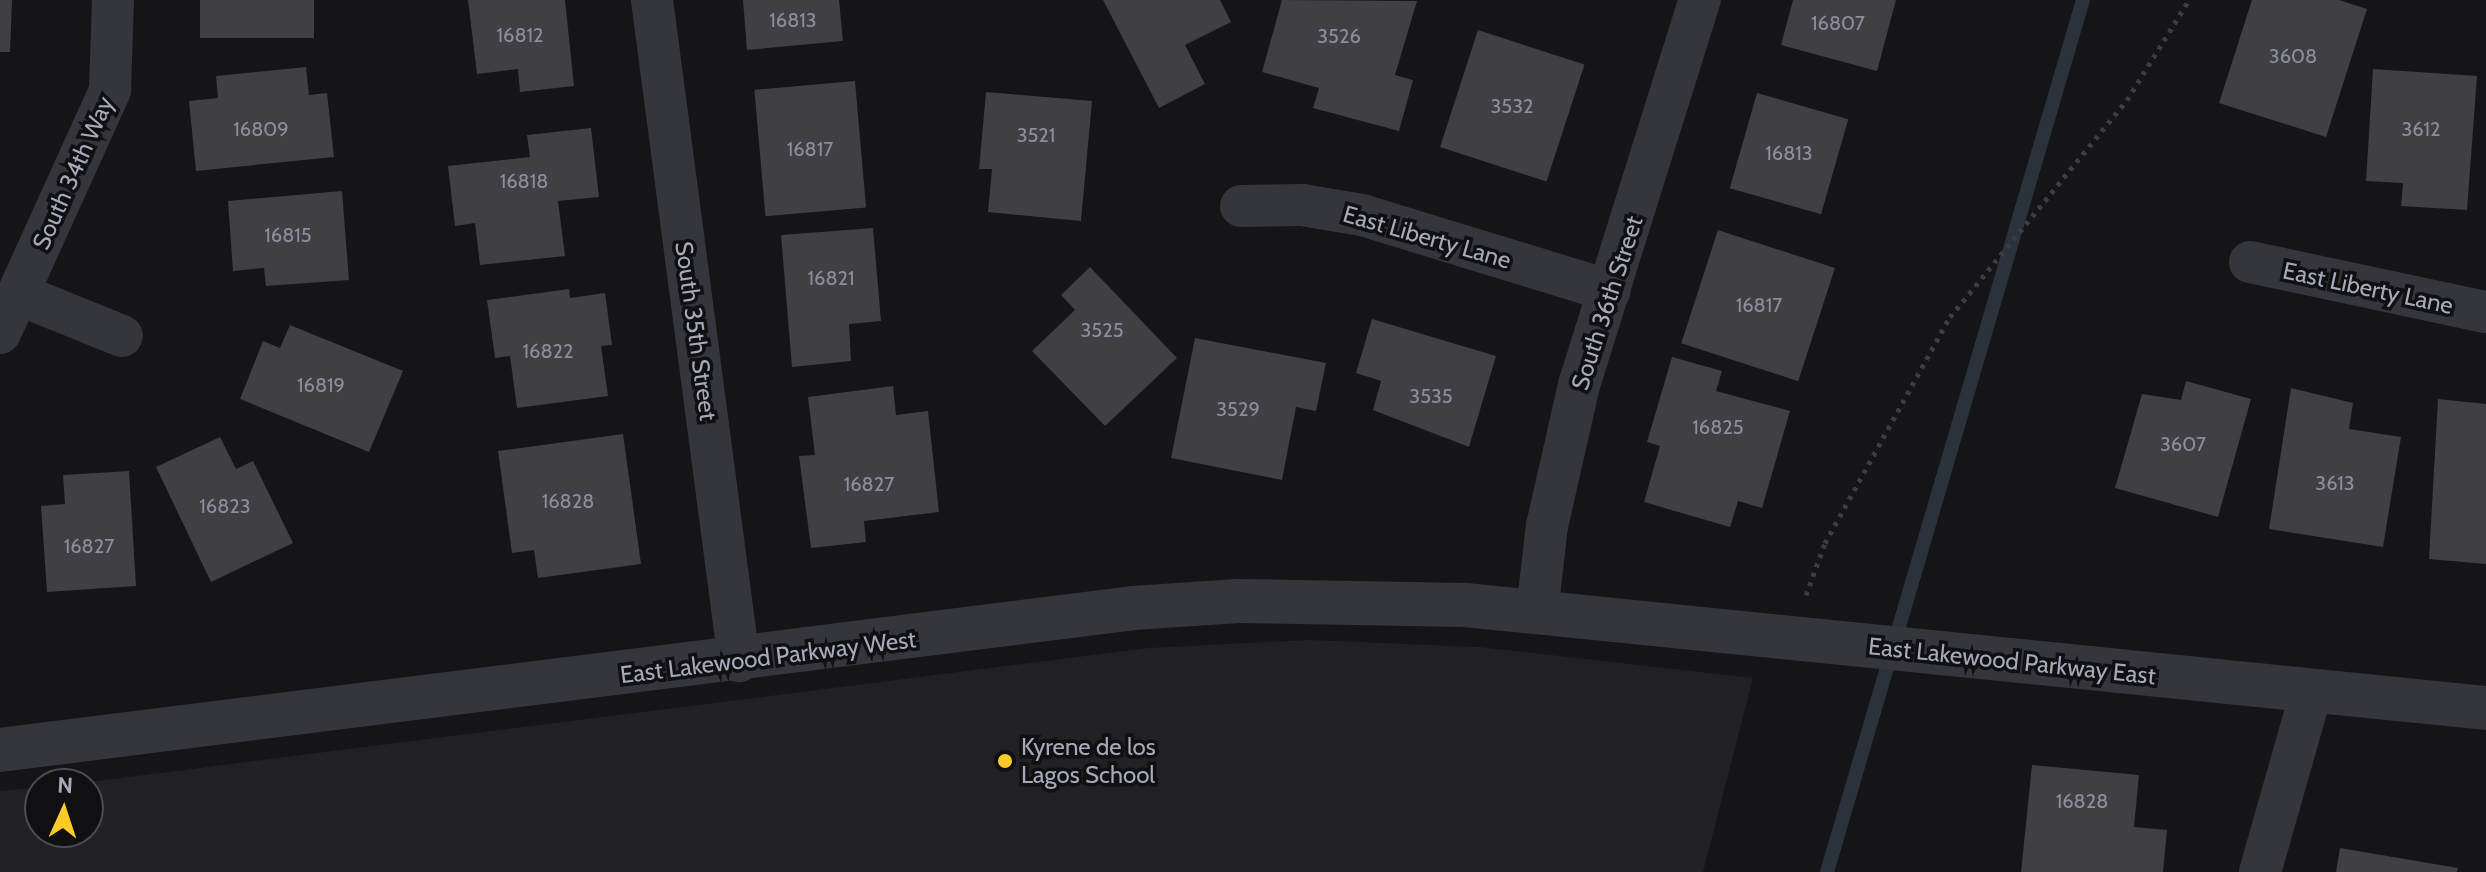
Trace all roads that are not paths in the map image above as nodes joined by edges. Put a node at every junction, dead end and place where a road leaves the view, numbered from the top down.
1 (113, 0) edge
2 (652, 0) edge
3 (1700, 0) edge
4 (1241, 206) dead end
5 (2250, 262) dead end
6 (1610, 291) junction
7 (18, 294) junction
8 (2486, 312) edge
9 (0, 333) edge
10 (122, 336) dead end
11 (1537, 612) junction
12 (739, 661) junction
13 (2311, 693) junction
14 (2486, 708) edge
15 (0, 750) edge
16 (2260, 872) edge

1 - 7 street, South 34th Way
2 - 12 street, South 35th Street
3 - 6 street, South 36th Street
4 - 6 street, East Liberty Lane
5 - 8 street, East Liberty Lane
6 - 11 street, South 36th Street
7 - 9 street, South 34th Way
7 - 10 street
11 - 12 street, East Lakewood Parkway West
11 - 13 street, East Lakewood Parkway East
12 - 15 street, East Lakewood Parkway West
13 - 14 street, East Lakewood Parkway East
13 - 16 street

